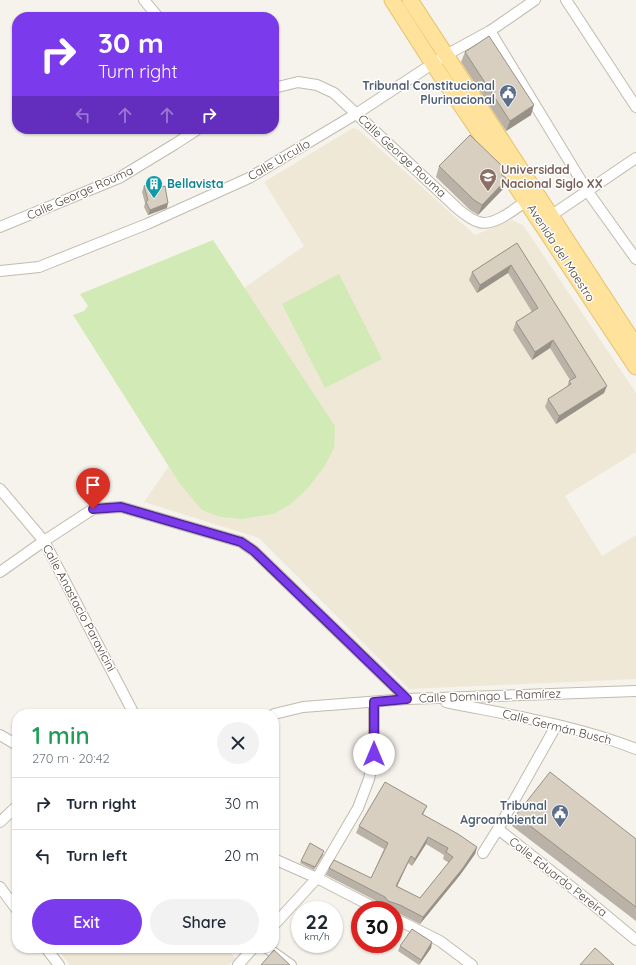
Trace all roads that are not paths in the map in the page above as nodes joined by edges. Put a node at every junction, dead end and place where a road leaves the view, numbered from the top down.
1 (144, 0) edge
2 (392, 0) edge
3 (410, 0) edge
4 (535, 0) edge
5 (566, 0) edge
6 (154, 12) edge
7 (490, 31) junction
8 (446, 54) junction
9 (432, 64) junction
10 (279, 87) edge
11 (636, 107) edge
12 (356, 114) junction
13 (190, 134) edge
14 (636, 158) edge
15 (588, 192) junction
16 (526, 201) junction
17 (546, 220) junction
18 (0, 227) edge
19 (636, 259) edge
20 (0, 271) edge
21 (636, 346) edge
22 (636, 367) edge
23 (0, 490) edge
24 (44, 541) junction
25 (0, 572) edge
26 (636, 691) edge
27 (430, 698) junction
28 (407, 699) junction
29 (374, 702) junction
30 (131, 709) edge
31 (279, 713) edge
32 (556, 726) junction
33 (0, 735) edge
34 (610, 739) junction
35 (12, 742) edge
36 (636, 749) edge
37 (636, 757) edge
38 (12, 811) edge
39 (0, 822) edge
40 (498, 829) junction
41 (483, 853) dead end
42 (279, 861) edge
43 (317, 878) junction
44 (0, 887) edge
45 (362, 901) edge
46 (12, 903) edge
47 (279, 920) edge
48 (403, 922) edge
49 (636, 940) edge
50 (50, 953) edge
51 (249, 953) edge
52 (273, 953) edge
53 (59, 965) edge
54 (238, 965) edge
55 (291, 965) edge
56 (472, 965) edge

1 - 6 street
2 - 9 main road, Avenida del Maestro
3 - 8 main road, Avenida del Maestro
4 - 7 street, Calle Urcullo
5 - 11 street
7 - 8 street, Calle Urcullo
7 - 15 street
8 - 9 street, Calle Urcullo
8 - 17 main road, Avenida del Maestro
9 - 12 street, Calle Urcullo
9 - 16 main road, Avenida del Maestro
10 - 12 street, Calle George Rouma
12 - 16 street, Calle George Rouma
12 - 20 street, Calle Urcullo
13 - 18 street, Calle George Rouma
14 - 15 street
15 - 17 street
15 - 19 street
16 - 17 main road, Avenida del Maestro
17 - 21 main road, Avenida del Maestro
17 - 22 main road, Avenida del Maestro
23 - 24 street, Calle Anastacio Paravicini
24 - 25 street
24 - 28 street
24 - 30 street, Calle Anastacio Paravicini
26 - 27 street, Calle Domingo L. Ramírez
27 - 28 street, Calle Domingo L. Ramírez
27 - 32 street, Calle Germán Busch
28 - 29 street, Calle Domingo L. Ramírez
29 - 31 street, Calle Domingo L. Ramírez
29 - 43 street
32 - 34 street, Calle Germán Busch
32 - 40 street, Calle Eduardo Pereira
33 - 35 street
34 - 36 street, Calle Germán Busch
34 - 37 street
38 - 39 street
40 - 41 street
40 - 49 street, Calle Eduardo Pereira
42 - 43 street
43 - 45 street
43 - 47 street
44 - 46 street
48 - 56 street
50 - 53 street
51 - 54 street
52 - 55 street

